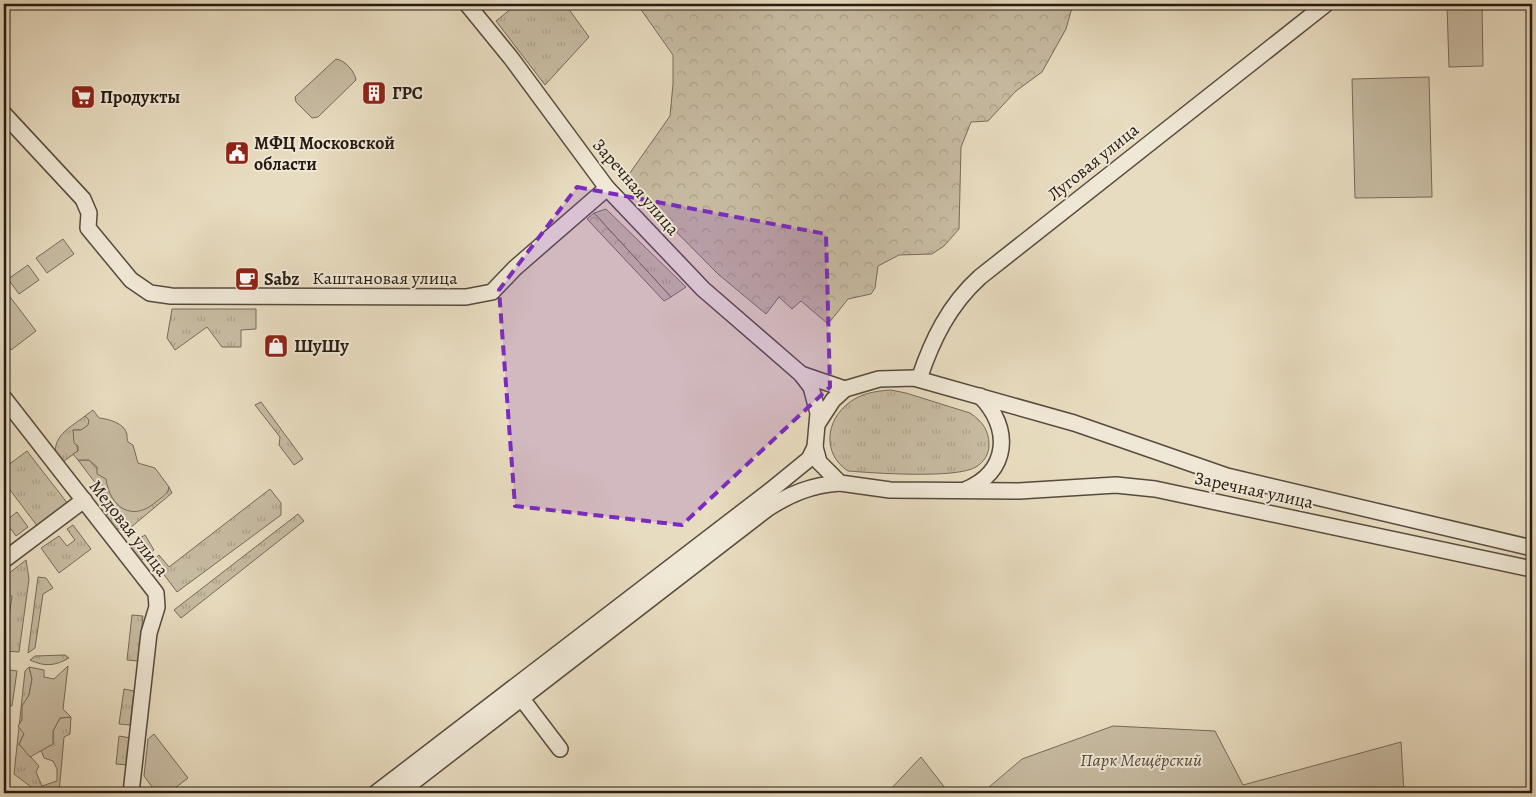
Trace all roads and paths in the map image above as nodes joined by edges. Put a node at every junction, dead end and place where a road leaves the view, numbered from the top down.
1 (467, 4) edge
2 (1326, 4) edge
3 (4, 114) edge
4 (607, 188) junction
5 (801, 374) junction
6 (919, 379) junction
7 (845, 389) junction
8 (980, 396) junction
9 (4, 398) edge
10 (818, 422) junction
11 (815, 447) junction
12 (840, 484) junction
13 (964, 490) junction
14 (84, 500) junction
15 (1532, 548) edge
16 (4, 560) edge
17 (1532, 568) edge
18 (522, 699) junction
19 (560, 749) dead end
20 (131, 793) edge
21 (376, 793) edge
22 (399, 793) edge

1 - 4 street, Заречная улица
2 - 6 street, Луговая улица
3 - 4 street, Каштановая улица
4 - 5 street, Заречная улица
5 - 7 street, Заречная улица
5 - 10 street, Заречная улица
6 - 7 street, Заречная улица
6 - 8 street, Заречная улица
7 - 10 street, Заречная улица
8 - 13 street, Заречная улица
8 - 15 street, Заречная улица
9 - 14 street, Медовая улица
10 - 11 street, Заречная улица
11 - 12 street
11 - 21 street
12 - 13 street, Заречная улица
12 - 18 street, Заречная улица
13 - 17 street, Заречная улица
14 - 16 street
14 - 20 street, Медовая улица
18 - 19 street
18 - 22 street, Заречная улица

